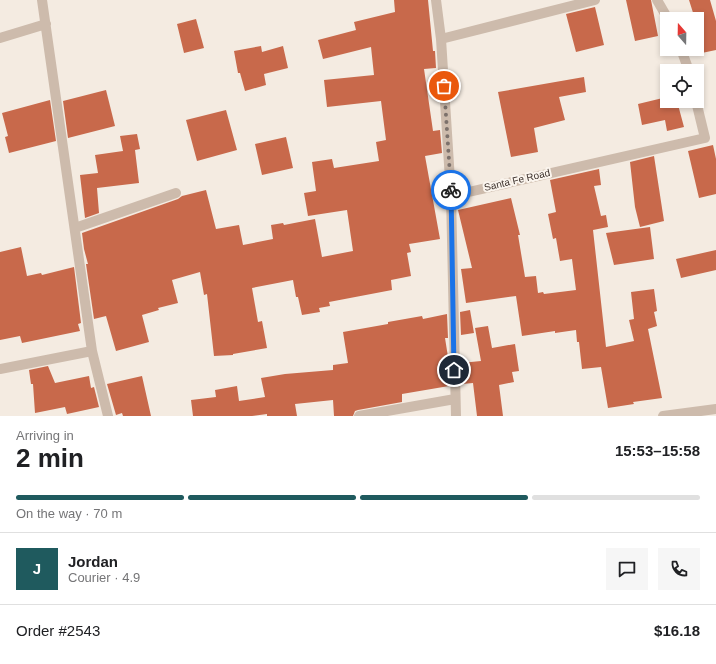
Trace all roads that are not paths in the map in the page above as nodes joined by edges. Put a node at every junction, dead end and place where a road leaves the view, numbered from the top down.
1 (42, 0) edge
2 (436, 0) edge
3 (595, 0) edge
4 (657, 0) edge
5 (664, 12) edge
6 (46, 24) junction
7 (0, 38) edge
8 (441, 39) junction
9 (698, 108) edge
10 (176, 193) dead end
11 (451, 196) junction
12 (74, 228) junction
13 (92, 351) junction
14 (0, 369) edge
15 (455, 399) junction
16 (716, 409) edge
17 (108, 416) edge
18 (359, 416) edge
19 (456, 416) edge
20 (663, 416) edge

1 - 6 street
2 - 8 street
3 - 8 street
4 - 5 street
6 - 7 street
6 - 12 street
8 - 11 street
9 - 11 street, Santa Fe Road
10 - 12 street
11 - 15 street
12 - 13 street
13 - 14 street
13 - 17 street
15 - 18 street
15 - 19 street
16 - 20 street

